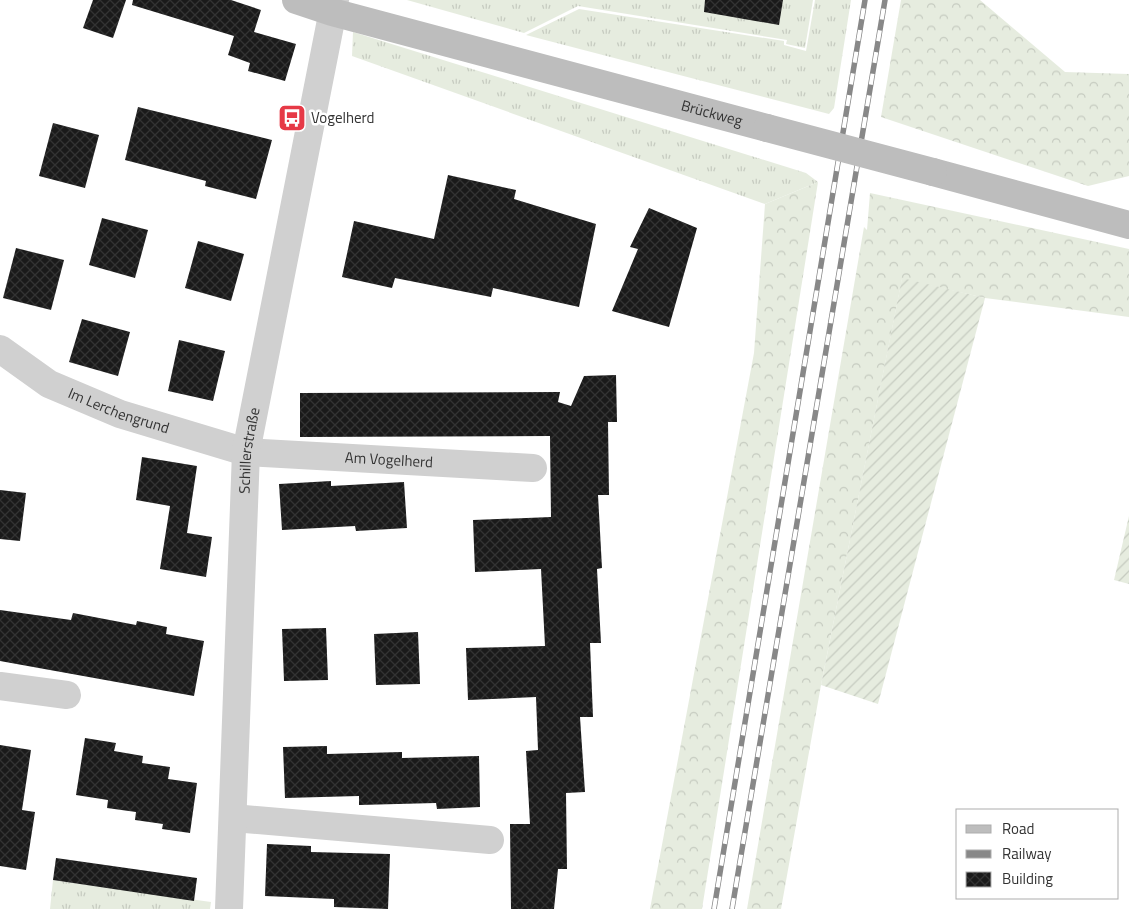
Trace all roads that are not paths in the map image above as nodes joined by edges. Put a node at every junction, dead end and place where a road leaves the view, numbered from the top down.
1 (296, 0) edge
2 (334, 6) edge
3 (1129, 225) edge
4 (0, 349) edge
5 (246, 452) junction
6 (533, 468) dead end
7 (0, 686) edge
8 (67, 695) dead end
9 (233, 818) junction
10 (490, 840) dead end
11 (228, 909) edge

1 - 2 street, Brückweg
2 - 3 street, Brückweg, bridge
2 - 5 street, Schillerstraße
4 - 5 street, Im Lerchengrund
5 - 6 street, Am Vogelherd
5 - 9 street, Schillerstraße
7 - 8 street
9 - 10 street
9 - 11 street, Schillerstraße

